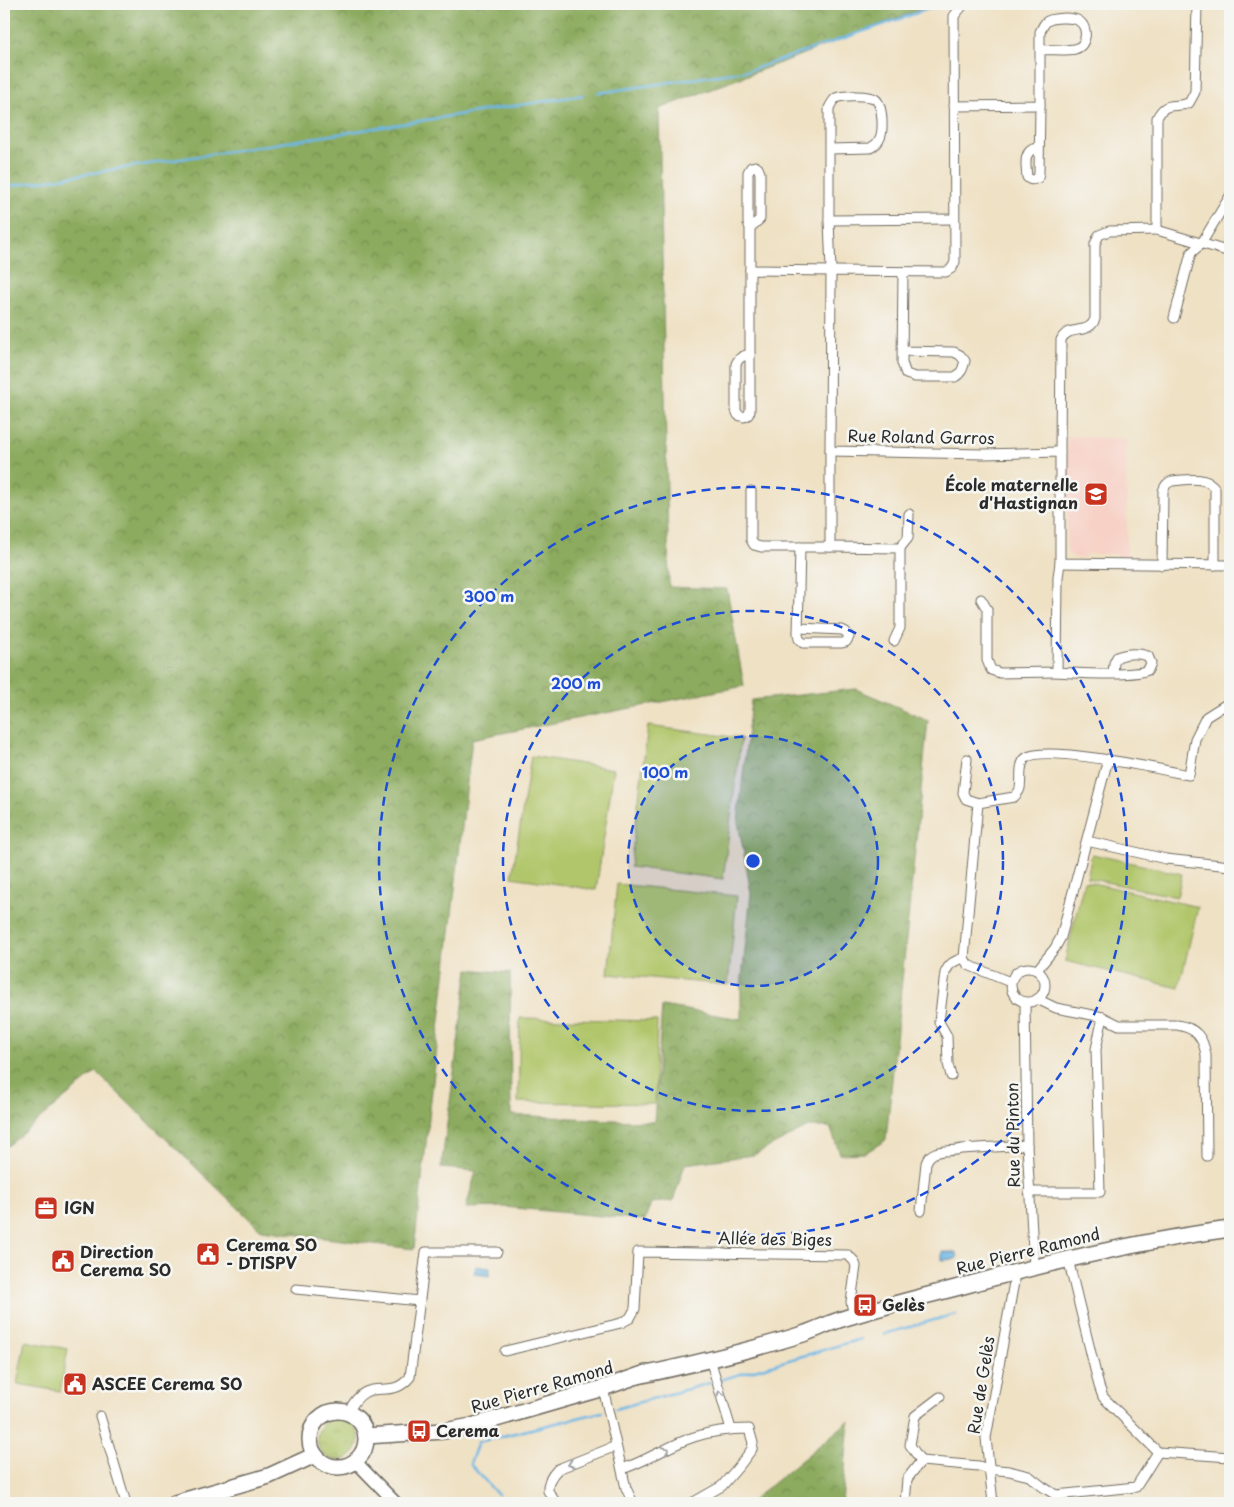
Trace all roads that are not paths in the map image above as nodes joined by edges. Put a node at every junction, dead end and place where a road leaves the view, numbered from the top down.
1 (964, 4) edge
2 (1197, 4) edge
3 (1040, 50) junction
4 (1040, 105) junction
5 (954, 106) junction
6 (1039, 148) dead end
7 (830, 149) junction
8 (1230, 196) edge
9 (954, 219) junction
10 (829, 220) junction
11 (750, 228) junction
12 (1158, 230) junction
13 (1201, 244) junction
14 (1230, 252) edge
15 (750, 270) junction
16 (831, 271) junction
17 (903, 272) junction
18 (1174, 318) dead end
19 (902, 351) junction
20 (750, 354) junction
21 (830, 451) junction
22 (1060, 452) junction
23 (751, 491) dead end
24 (909, 514) dead end
25 (800, 547) junction
26 (830, 547) junction
27 (900, 548) junction
28 (1060, 563) junction
29 (1162, 565) junction
30 (1215, 565) junction
31 (1230, 565) edge
32 (982, 599) dead end
33 (799, 628) junction
34 (894, 642) dead end
35 (1058, 672) junction
36 (1113, 673) dead end
37 (1225, 705) dead end
38 (967, 759) dead end
39 (1108, 759) junction
40 (978, 804) junction
41 (1087, 841) junction
42 (1230, 866) edge
43 (964, 958) junction
44 (1037, 970) junction
45 (1010, 982) junction
46 (1038, 999) junction
47 (1025, 1002) junction
48 (1103, 1018) junction
49 (951, 1076) dead end
50 (1027, 1146) junction
51 (1207, 1156) dead end
52 (1029, 1192) junction
53 (921, 1211) dead end
54 (1230, 1229) edge
55 (497, 1252) dead end
56 (1068, 1259) junction
57 (1034, 1267) junction
58 (1012, 1272) junction
59 (296, 1289) dead end
60 (420, 1301) junction
61 (854, 1316) junction
62 (838, 1320) junction
63 (506, 1350) dead end
64 (710, 1359) junction
65 (638, 1376) junction
66 (603, 1388) junction
67 (940, 1397) dead end
68 (348, 1413) junction
69 (100, 1416) dead end
70 (731, 1429) junction
71 (366, 1436) junction
72 (616, 1446) junction
73 (1158, 1452) junction
74 (315, 1455) junction
75 (1230, 1457) edge
76 (355, 1461) junction
77 (921, 1461) junction
78 (622, 1469) junction
79 (988, 1469) junction
80 (126, 1503) edge
81 (175, 1503) edge
82 (396, 1503) edge
83 (556, 1503) edge
84 (633, 1503) edge
85 (692, 1503) edge
86 (905, 1503) edge
87 (993, 1503) edge

1 - 5 street
2 - 12 street
3 - 3 street
3 - 4 street
4 - 5 street
4 - 6 street
5 - 9 street
7 - 7 street
7 - 10 street, Rue Roland Garros
8 - 13 street
9 - 10 street
9 - 17 street
10 - 16 street, Rue Roland Garros
11 - 11 street
11 - 15 street
12 - 13 street
12 - 22 street
13 - 14 street
13 - 18 street
15 - 16 street
15 - 20 street
16 - 17 street
16 - 21 street, Rue Roland Garros
17 - 19 street
19 - 19 street
20 - 20 street
21 - 22 street, Rue Roland Garros
21 - 26 street
22 - 28 street
23 - 25 street
24 - 27 street
25 - 26 street
25 - 33 street
26 - 27 street
27 - 34 street
28 - 29 street
28 - 35 street
29 - 30 street
29 - 30 street
30 - 31 street
32 - 35 street
33 - 33 street
35 - 36 street
37 - 39 street
38 - 40 street
39 - 40 street
39 - 41 street
40 - 43 street
41 - 42 street
41 - 44 street
43 - 45 street
43 - 49 street
44 - 45 street
44 - 46 street
45 - 47 street
46 - 47 street
46 - 48 street
47 - 50 street, Rue du Pinton
48 - 51 street
48 - 52 street
50 - 52 street, Rue du Pinton
50 - 53 street
52 - 57 street, Rue du Pinton
54 - 56 main road, Rue Pierre Ramond
55 - 60 street
56 - 57 main road, Rue Pierre Ramond
56 - 73 street
57 - 58 main road, Rue Pierre Ramond
58 - 61 main road, Rue Pierre Ramond
58 - 79 street, Rue de Gelès
59 - 60 street
60 - 68 street
61 - 62 main road, Rue Pierre Ramond
61 - 63 street, Allée des Biges
62 - 64 main road, Rue Pierre Ramond
62 - 65 main road, Rue Pierre Ramond
64 - 65 main road, Rue Pierre Ramond
70 -> 64 street
65 - 66 main road, Rue Pierre Ramond
66 - 71 main road, Rue Pierre Ramond
66 - 72 street
67 - 77 street
68 - 71 main road
68 - 74 main road
69 - 80 street
78 -> 70 street
70 - 85 street
71 - 76 main road
72 - 78 street
72 -> 83 street
73 - 75 street
73 - 79 street
74 - 76 main road
74 - 81 main road
76 - 82 street
77 - 79 street
77 - 86 street
78 - 84 street
79 - 87 street, Rue de Gelès

